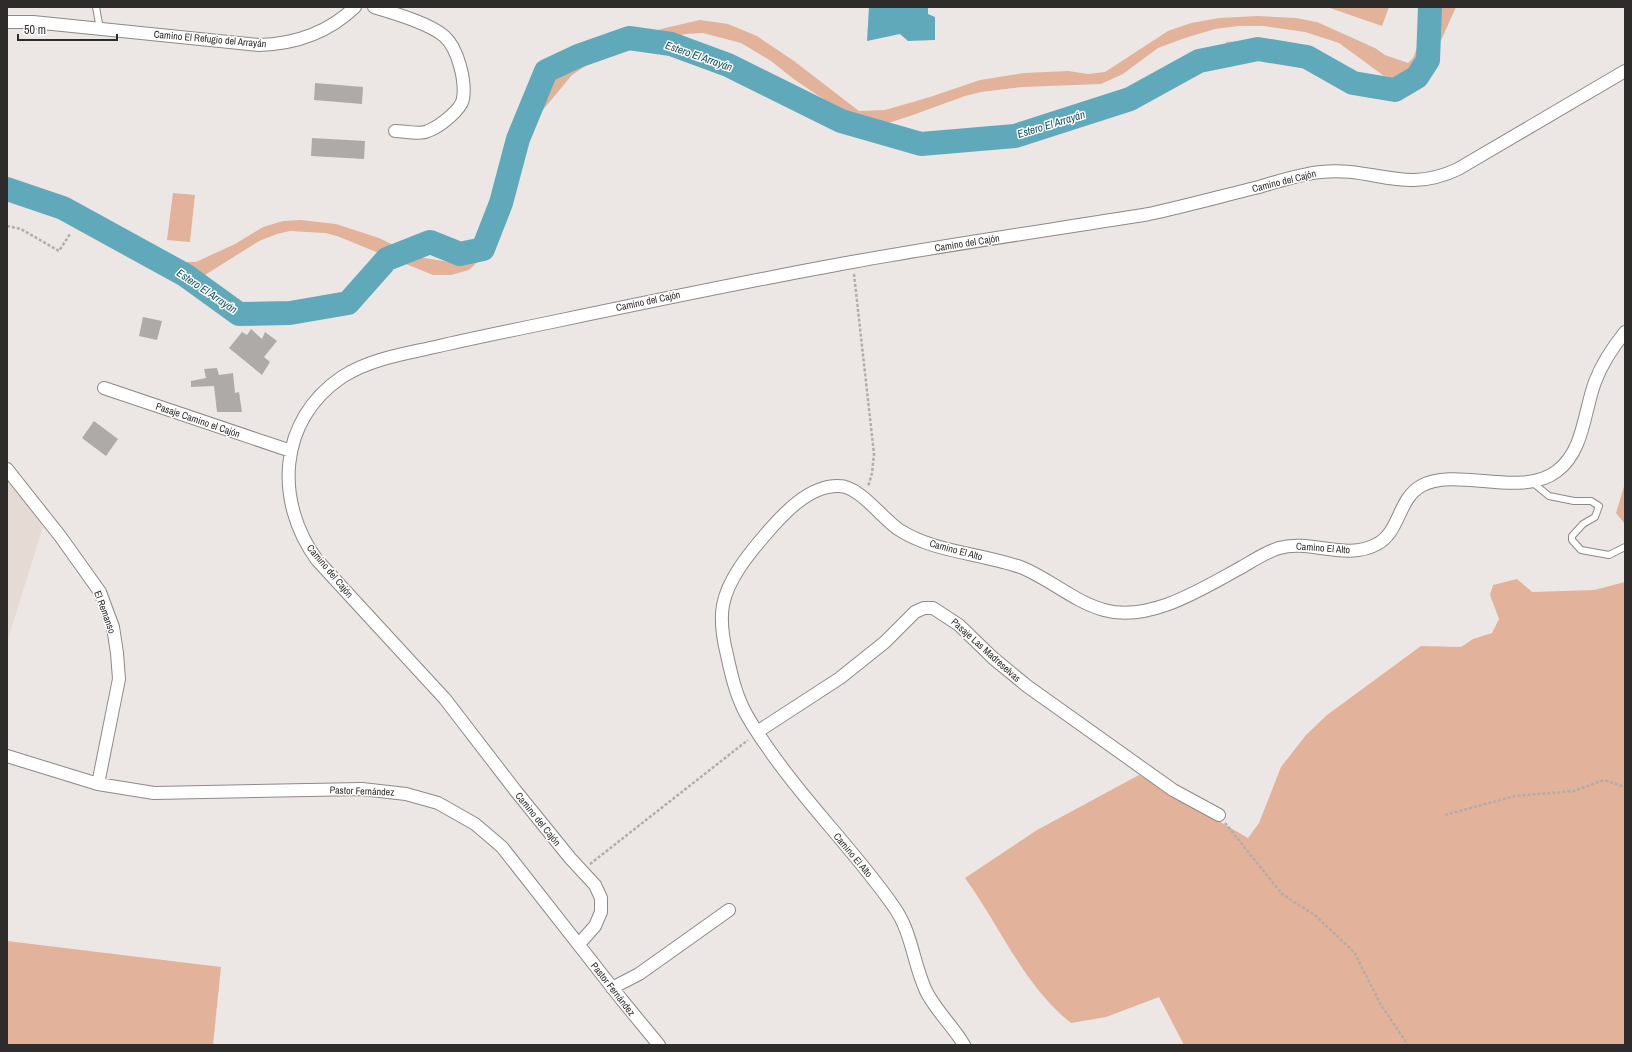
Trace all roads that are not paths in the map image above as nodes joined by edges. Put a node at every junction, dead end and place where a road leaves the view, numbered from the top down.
1 (96, 7) edge
2 (355, 7) edge
3 (374, 7) edge
4 (7, 22) edge
5 (100, 29) junction
6 (1625, 71) edge
7 (395, 131) dead end
8 (1625, 332) edge
9 (104, 388) dead end
10 (291, 451) junction
11 (7, 468) edge
12 (1532, 482) junction
13 (1625, 547) edge
14 (757, 732) junction
15 (7, 756) edge
16 (98, 784) junction
17 (1219, 816) road end
18 (729, 910) dead end
19 (579, 944) junction
20 (612, 988) junction
21 (659, 1045) edge
22 (964, 1045) edge

1 - 5 lane
2 - 5 street, Camino El Refugio del Arrayán
3 - 7 street
4 - 5 street, Camino El Refugio del Arrayán
6 - 10 street, Camino del Cajón
8 - 12 street, Camino El Alto
9 - 10 street, Pasaje Camino el Cajón
10 - 19 street, Camino del Cajón
11 - 16 street, El Remanso
12 - 13 lane
12 - 14 street, Camino El Alto
14 - 17 street, Pasaje Las Madreselvas
14 - 22 street, Camino El Alto
15 - 16 street, Pastor Fernández
16 - 19 street, Pastor Fernández
18 - 20 street
19 - 20 street, Pastor Fernández
20 - 21 street, Pastor Fernández

